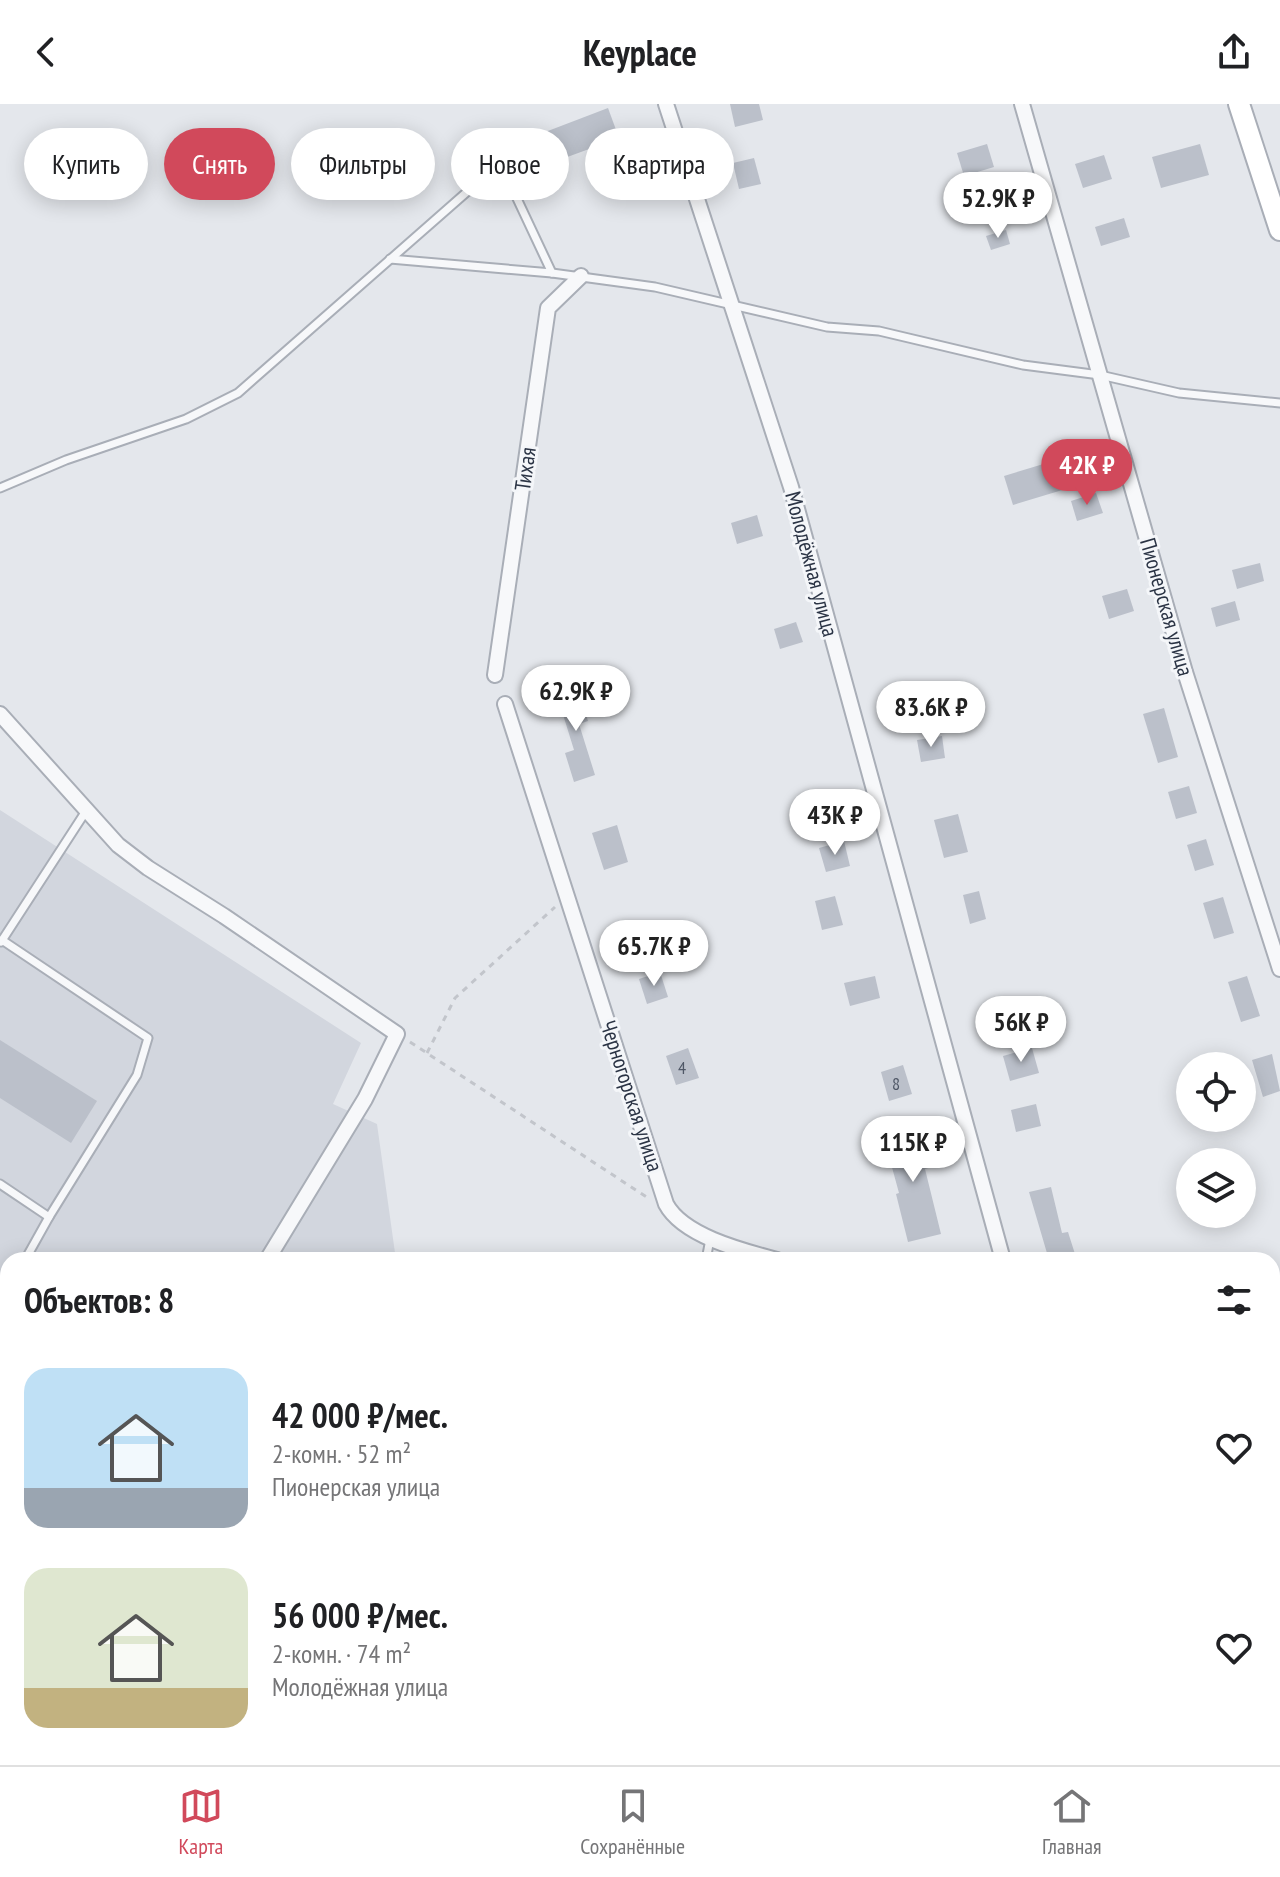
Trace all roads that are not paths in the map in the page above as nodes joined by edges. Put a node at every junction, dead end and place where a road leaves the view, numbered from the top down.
1 (666, 104) edge
2 (1022, 104) edge
3 (1239, 104) edge
4 (1280, 230) edge
5 (390, 259) junction
6 (552, 273) junction
7 (581, 276) junction
8 (730, 303) junction
9 (1100, 375) junction
10 (1280, 403) edge
11 (0, 488) edge
12 (495, 675) dead end
13 (505, 704) dead end
14 (0, 714) edge
15 (87, 810) junction
16 (1, 942) edge
17 (1280, 969) edge
18 (0, 1184) edge
19 (49, 1217) junction
20 (710, 1239) junction
21 (29, 1252) edge
22 (272, 1252) edge
23 (708, 1252) edge
24 (751, 1252) edge
25 (1001, 1252) edge

1 - 8 street, Молодёжная улица
2 - 9 street, Пионерская улица
3 - 4 street
5 - 6 lane
5 - 6 lane
5 - 11 lane
6 - 7 lane
7 - 8 lane
7 - 12 street, Тихая
8 - 9 lane
8 - 25 street, Молодёжная улица
9 - 10 lane
9 - 17 street, Пионерская улица
13 - 20 street, Черногорская улица
14 - 15 street
15 - 16 lane
15 - 22 street
16 - 19 lane
18 - 19 lane
19 - 21 lane
20 - 23 lane
20 - 24 street

